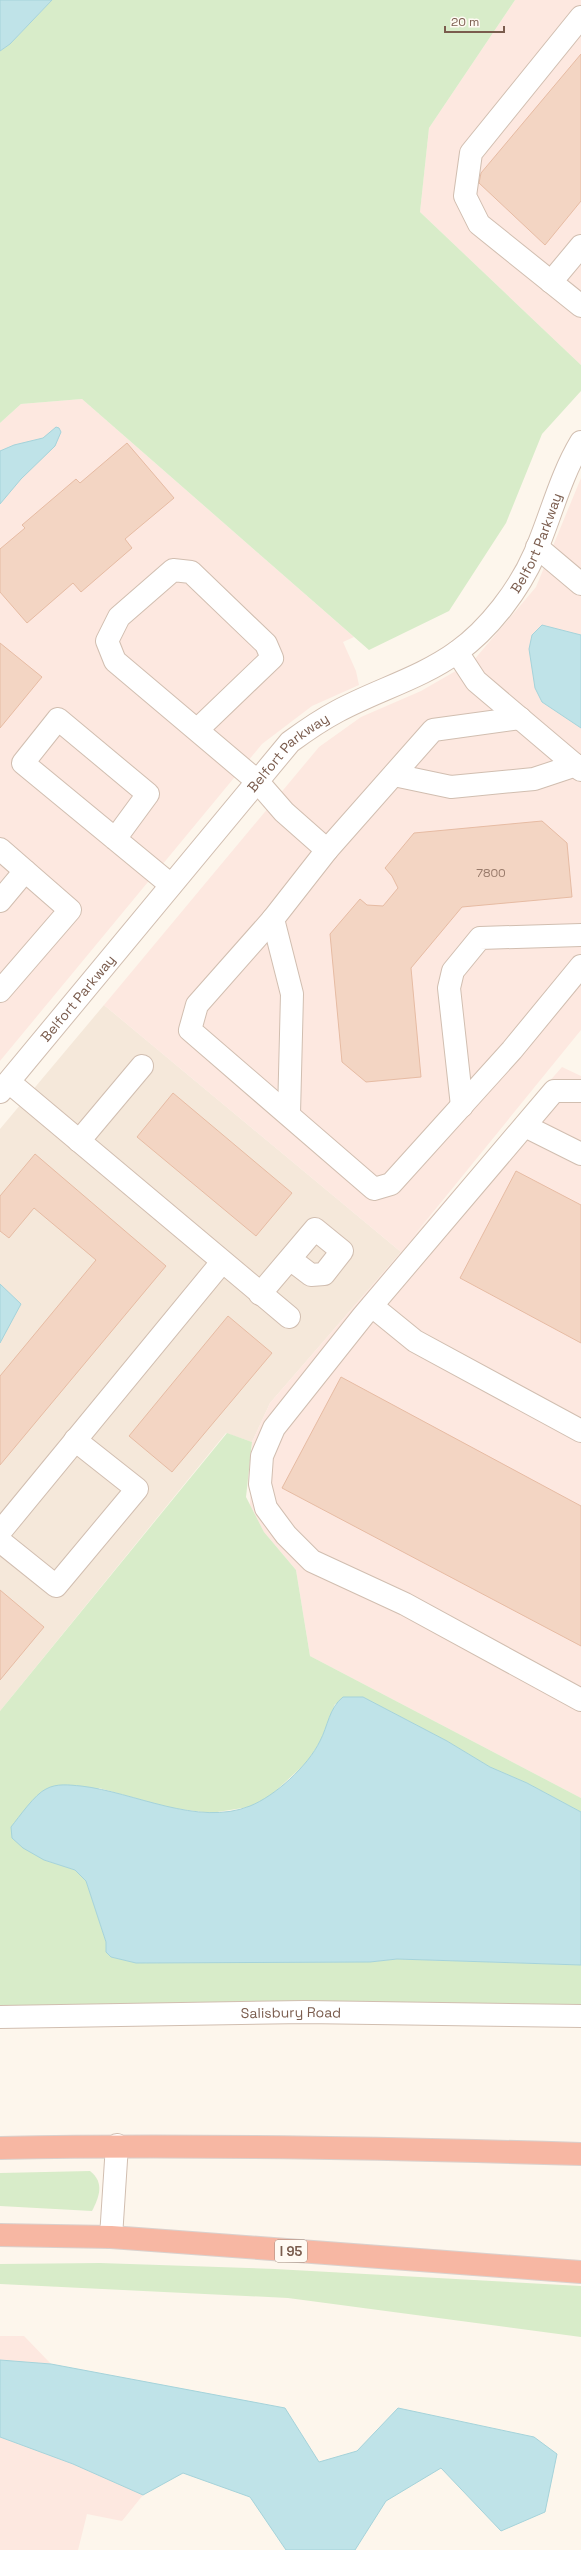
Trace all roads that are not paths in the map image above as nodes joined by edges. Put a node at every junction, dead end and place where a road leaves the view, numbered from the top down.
1 (581, 18) edge
2 (581, 246) edge
3 (551, 282) junction
4 (581, 306) edge
5 (581, 442) edge
6 (537, 547) junction
7 (581, 584) edge
8 (457, 652) junction
9 (520, 718) junction
10 (197, 730) junction
11 (578, 768) edge
12 (394, 776) junction
13 (257, 781) junction
14 (115, 839) junction
15 (0, 849) edge
16 (327, 850) junction
17 (25, 871) junction
18 (171, 885) junction
19 (0, 902) edge
20 (273, 919) junction
21 (581, 935) edge
22 (581, 966) edge
23 (0, 991) edge
24 (142, 1066) dead end
25 (4, 1087) edge
26 (581, 1091) edge
27 (462, 1106) junction
28 (289, 1114) junction
29 (525, 1126) junction
30 (78, 1141) junction
31 (581, 1154) edge
32 (290, 1259) dead end
33 (222, 1262) junction
34 (260, 1294) junction
35 (372, 1306) junction
36 (289, 1317) dead end
37 (581, 1431) edge
38 (75, 1440) junction
39 (0, 1532) edge
40 (0, 1541) edge
41 (581, 1700) edge
42 (581, 2016) edge
43 (0, 2017) edge
44 (117, 2145) junction
45 (0, 2148) edge
46 (581, 2154) edge
47 (0, 2235) edge
48 (111, 2238) junction
49 (581, 2272) edge

1 - 3 street
2 - 3 street
3 - 4 street
5 - 6 street, Belfort Parkway
6 - 7 street
6 - 8 street, Belfort Parkway
8 - 9 street
8 - 13 street, Belfort Parkway
9 - 11 street
9 - 12 street
10 - 10 street
10 - 13 street
11 - 12 street
12 - 16 street
13 - 16 street
13 - 18 street, Belfort Parkway
14 - 14 street
14 - 18 street
15 - 17 street
16 - 20 street
17 - 19 street
17 - 23 street
18 - 25 street, Belfort Parkway
20 - 28 street
20 - 28 street
21 - 27 street
22 - 27 street
24 - 30 street
25 - 30 street
26 - 29 street
27 - 28 street
29 - 31 street
29 - 35 street
30 - 33 street
32 - 34 street
33 - 34 street
33 - 38 street
34 - 36 street
35 - 37 street
35 - 41 street
38 - 39 street
38 - 40 street
42 - 43 street, Salisbury Road
44 - 45 highway
44 - 46 highway
44 - 48 street
47 - 48 highway, I 95
48 - 49 highway, I 95

